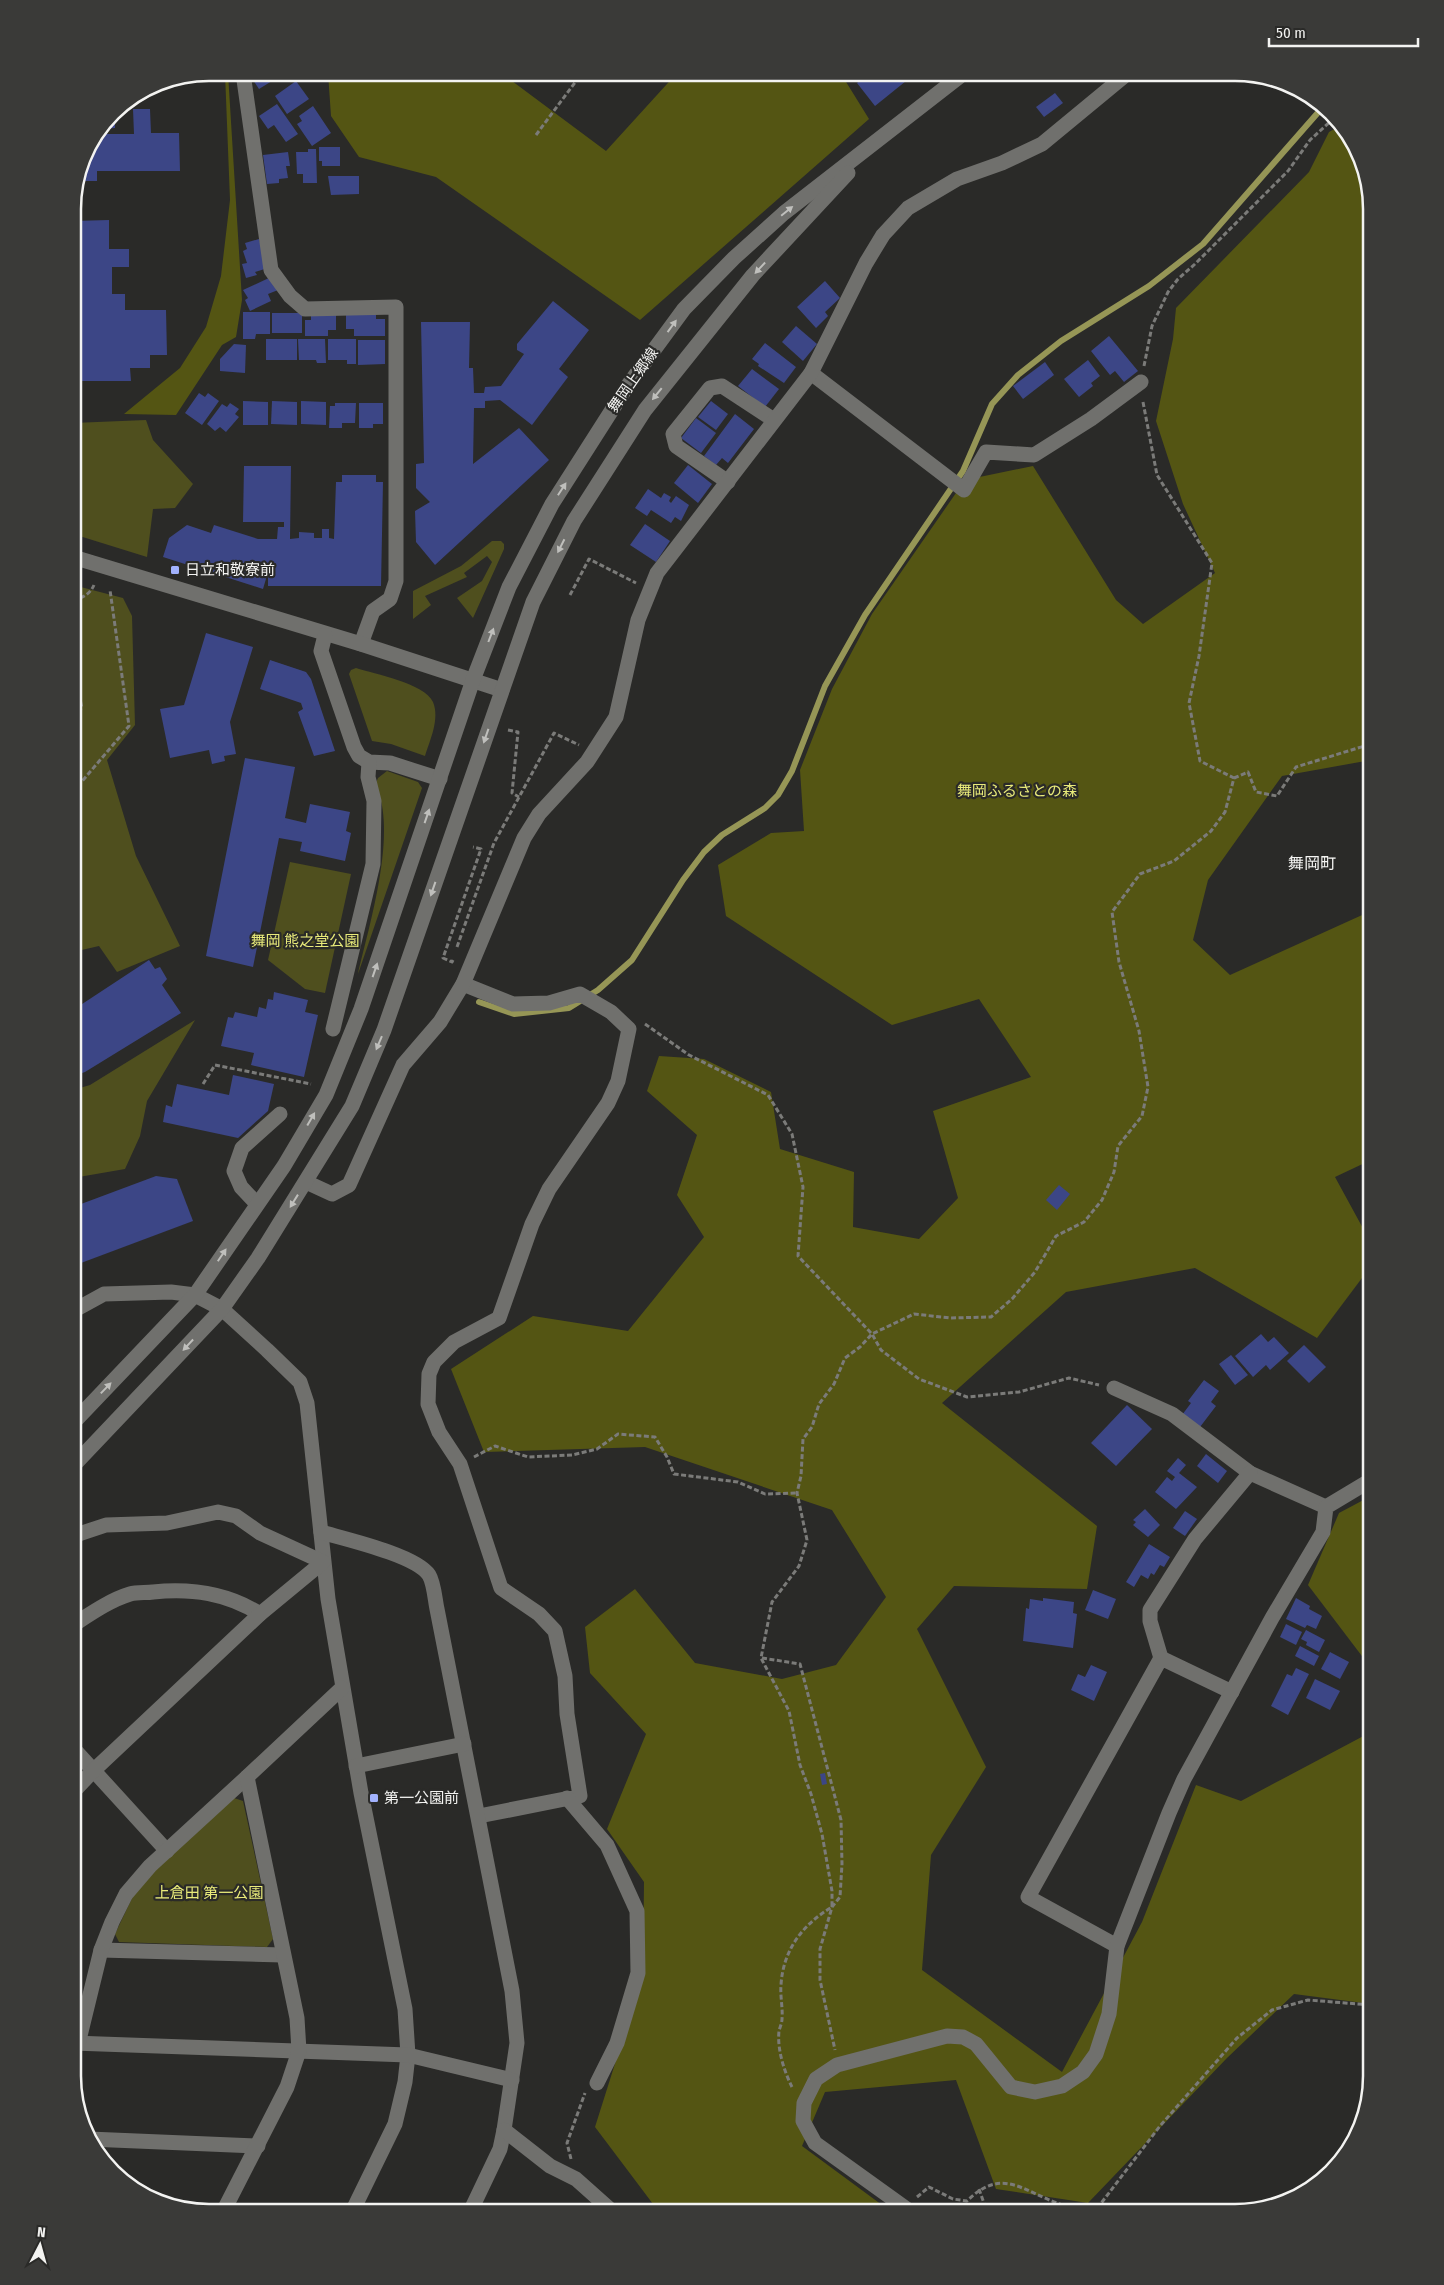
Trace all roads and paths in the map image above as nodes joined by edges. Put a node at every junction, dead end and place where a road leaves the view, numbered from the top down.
1 (244, 81) edge
2 (576, 81) edge
3 (953, 82) edge
4 (1117, 82) edge
5 (1329, 123) edge
6 (536, 136) dead end
7 (876, 143) junction
8 (811, 373) junction
9 (1141, 382) junction
10 (774, 420) junction
11 (728, 482) junction
12 (82, 560) edge
13 (94, 585) dead end
14 (110, 590) dead end
15 (649, 590) junction
16 (570, 595) dead end
17 (82, 598) edge
18 (325, 635) junction
19 (361, 644) junction
20 (473, 680) junction
21 (502, 690) junction
22 (508, 730) dead end
23 (1363, 747) edge
24 (370, 762) junction
25 (1234, 778) junction
26 (440, 779) junction
27 (82, 782) edge
28 (519, 797) dead end
29 (473, 847) dead end
30 (452, 962) dead end
31 (463, 984) junction
32 (620, 1020) junction
33 (333, 1029) dead end
34 (203, 1084) dead end
35 (311, 1084) dead end
36 (280, 1114) dead end
37 (306, 1182) junction
38 (257, 1204) junction
39 (195, 1295) junction
40 (81, 1306) edge
41 (222, 1309) junction
42 (872, 1334) junction
43 (1114, 1388) joint
44 (81, 1414) edge
45 (81, 1457) edge
46 (460, 1464) junction
47 (1250, 1473) junction
48 (1363, 1485) edge
49 (797, 1493) junction
50 (1326, 1506) junction
51 (321, 1532) junction
52 (81, 1533) edge
53 (323, 1562) junction
54 (260, 1614) junction
55 (81, 1620) edge
56 (761, 1658) junction
57 (1161, 1658) junction
58 (342, 1688) junction
59 (1232, 1692) junction
60 (464, 1744) junction
61 (81, 1758) edge
62 (356, 1766) junction
63 (93, 1771) junction
64 (247, 1777) junction
65 (81, 1783) edge
66 (567, 1798) junction
67 (479, 1816) junction
68 (167, 1851) junction
69 (832, 1907) junction
70 (1117, 1946) junction
71 (102, 1950) junction
72 (283, 1955) junction
73 (1363, 2004) edge
74 (81, 2026) edge
75 (81, 2044) edge
76 (298, 2051) junction
77 (408, 2055) junction
78 (837, 2065) junction
79 (512, 2080) junction
80 (597, 2083) joint
81 (804, 2103) junction
82 (504, 2130) junction
83 (98, 2139) edge
84 (258, 2146) junction
85 (576, 2179) junction
86 (979, 2189) junction
87 (228, 2203) edge
88 (356, 2203) edge
89 (474, 2203) edge
90 (603, 2203) edge
91 (898, 2204) edge
92 (913, 2204) edge
93 (983, 2204) edge
94 (1062, 2204) edge
95 (1101, 2204) edge

1 - 19 street
2 - 6 path
3 - 7 street, 舞岡上郷線
4 - 8 street
5 - 9 path
20 -> 7 street, 舞岡上郷線
7 -> 21 street, 舞岡上郷線
8 - 9 street
8 - 10 street
9 - 25 path
10 - 11 street
10 - 11 street
11 - 15 street
12 - 18 street
13 - 17 path
14 - 27 path
15 - 16 path
15 - 31 street
18 - 19 street
18 - 24 street
19 - 20 street
20 - 21 street
20 - 26 street, 舞岡上郷線
21 -> 37 street, 舞岡上郷線
22 - 28 path
23 - 25 path
24 - 26 street
24 - 33 street
25 - 42 path
38 -> 26 street, 舞岡上郷線
29 - 30 path
31 - 32 street
31 - 37 street
32 - 42 path
32 - 46 street
34 - 35 path
36 - 38 street
37 -> 41 street, 舞岡上郷線
39 -> 38 street, 舞岡上郷線
39 - 40 street
39 - 41 street
44 -> 39 street, 舞岡上郷線
41 -> 45 street, 舞岡上郷線
41 - 51 street
42 - 43 path
42 - 49 path
43 - 47 street
46 - 49 path
46 - 66 street
47 - 50 street
47 - 57 street
48 - 50 street
49 - 56 path
50 - 59 street
51 - 53 street
51 - 60 street
52 - 53 street
53 - 54 street
53 - 58 street
54 - 55 street
54 - 63 street
56 - 69 path
56 - 69 path
57 - 59 street
57 - 70 street
58 - 62 street
58 - 64 street
59 - 70 street
60 - 62 street
60 - 67 street
61 - 63 street
62 - 77 street
63 - 65 street
63 - 68 street
64 - 68 street
64 - 72 street
66 - 67 street
66 - 80 street
67 - 79 street
68 - 71 street
69 - 78 path
69 - 81 path
70 - 78 street
71 - 72 street
71 - 74 street
72 - 76 street
73 - 95 path
75 - 76 street
76 - 77 street
76 - 84 street
77 - 79 street
77 - 88 street
78 - 81 street
79 - 82 street
80 - 85 path
81 - 91 street
82 - 85 street
82 - 89 street
83 - 84 street
84 - 87 street
85 - 90 street
86 - 92 path
86 - 93 path
86 - 94 path

